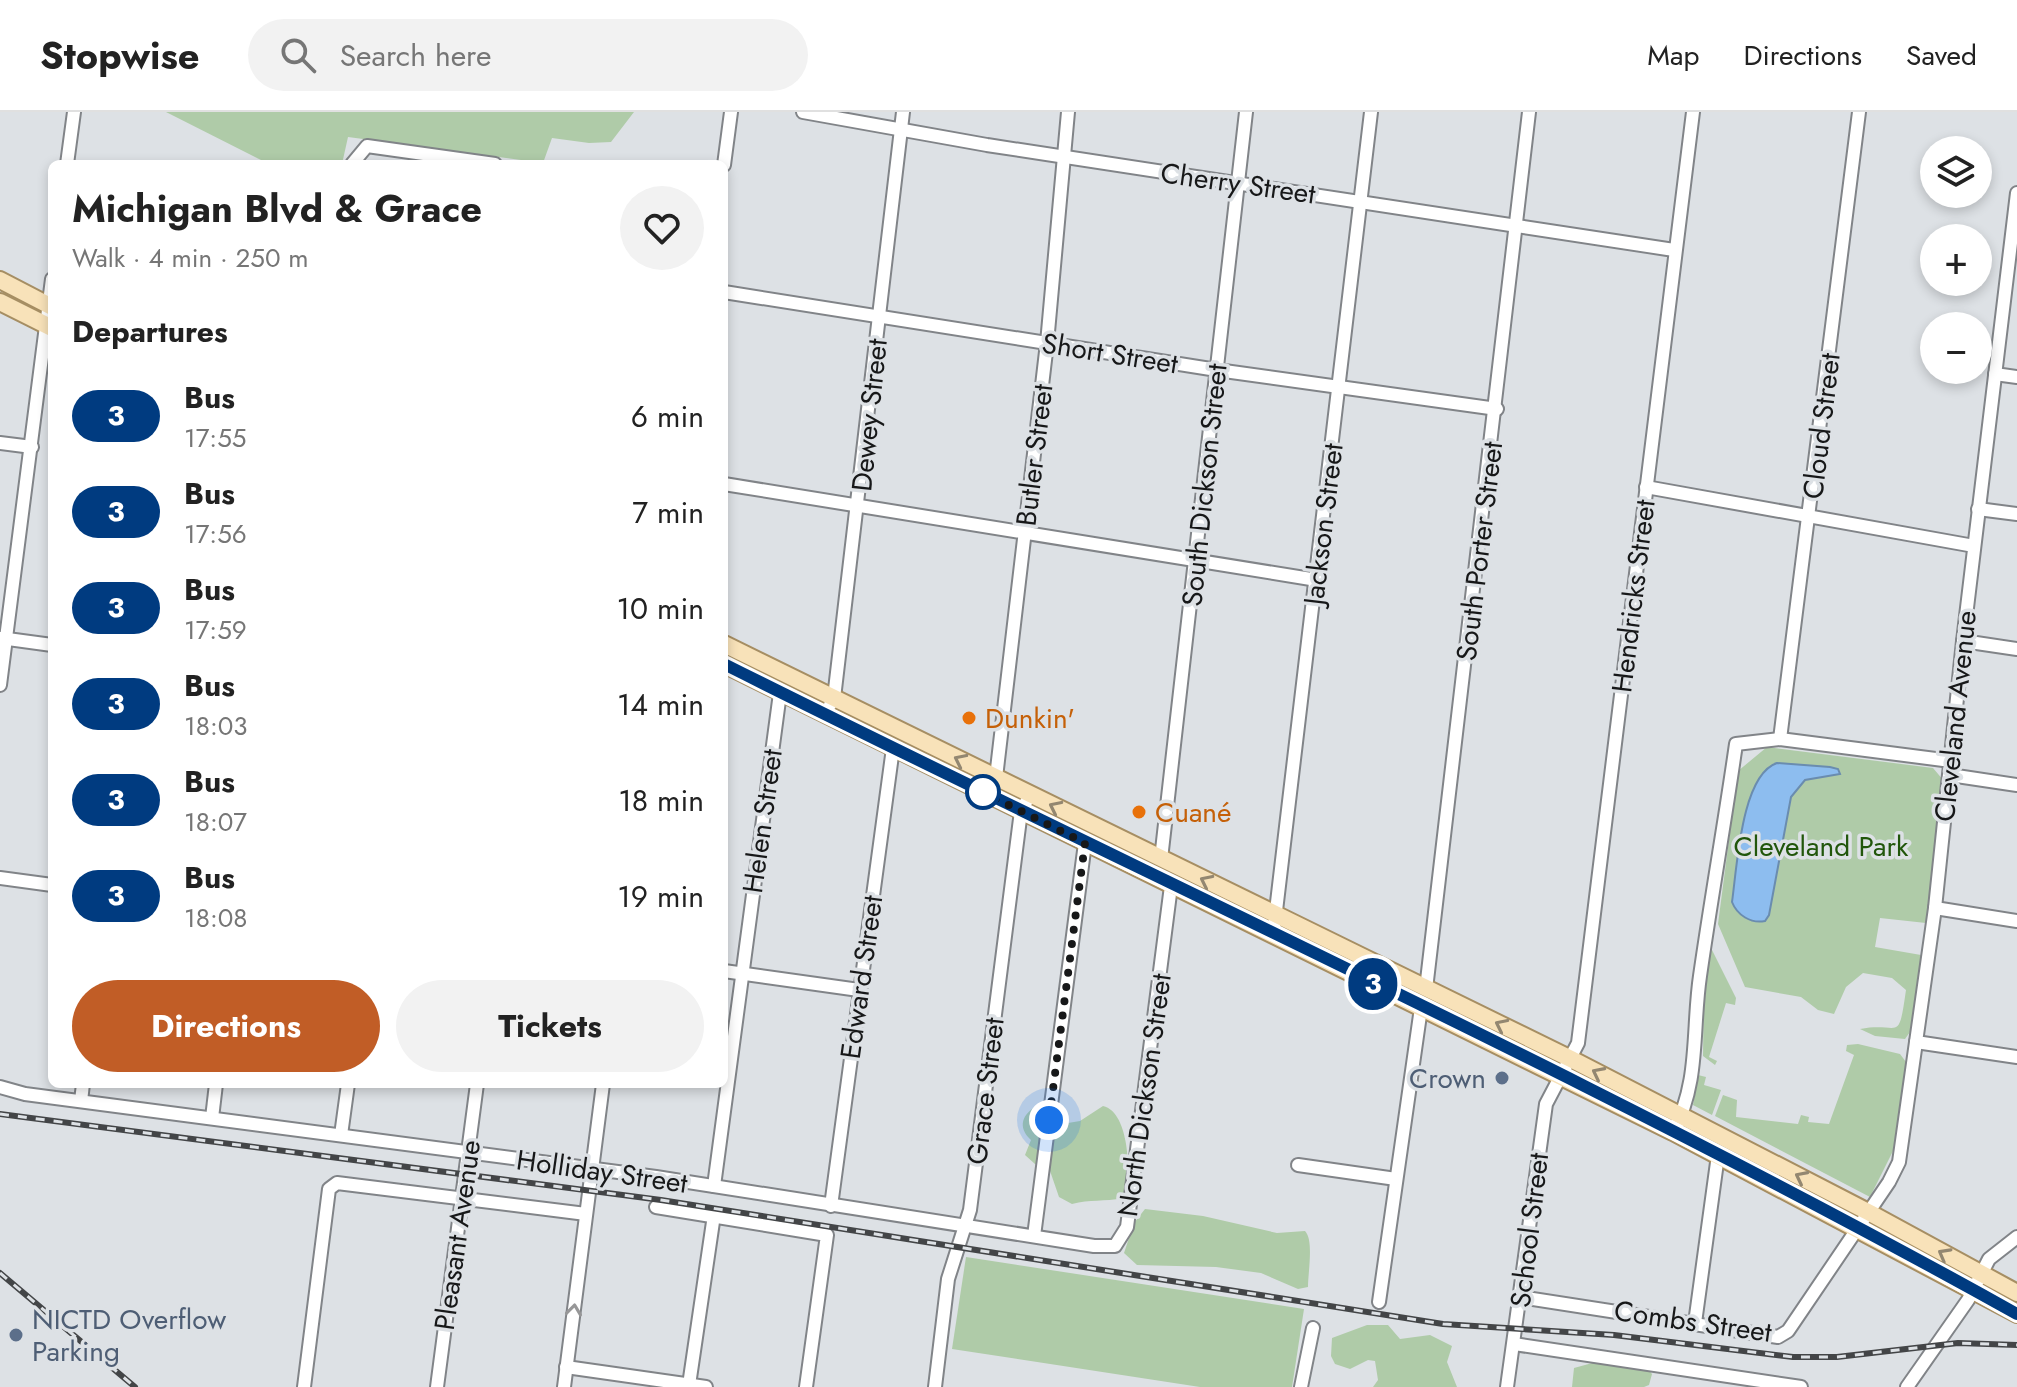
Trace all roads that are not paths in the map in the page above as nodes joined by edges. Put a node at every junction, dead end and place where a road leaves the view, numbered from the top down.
1 (74, 112) edge
2 (731, 112) edge
3 (803, 112) edge
4 (903, 112) edge
5 (1068, 112) edge
6 (1246, 112) edge
7 (1371, 112) edge
8 (1529, 112) edge
9 (1693, 112) edge
10 (1859, 112) edge
11 (901, 129) junction
12 (1062, 156) junction
13 (428, 159) edge
14 (68, 160) edge
15 (355, 160) edge
16 (725, 160) edge
17 (1238, 183) junction
18 (2017, 193) edge
19 (1360, 201) junction
20 (1515, 224) junction
21 (2014, 241) edge
22 (1674, 250) junction
23 (0, 280) edge
24 (728, 293) edge
25 (0, 302) edge
26 (48, 305) edge
27 (879, 318) junction
28 (48, 326) edge
29 (48, 333) edge
30 (1047, 343) junction
31 (1217, 370) junction
32 (1995, 374) junction
33 (2017, 377) edge
34 (1339, 387) junction
35 (1497, 409) junction
36 (0, 443) edge
37 (32, 447) junction
38 (728, 485) edge
39 (1646, 487) junction
40 (859, 506) junction
41 (1978, 509) junction
42 (2017, 514) edge
43 (1811, 516) junction
44 (1025, 532) junction
45 (1974, 546) junction
46 (1196, 560) junction
47 (1317, 580) junction
48 (3, 639) edge
49 (1963, 641) junction
50 (48, 645) edge
51 (728, 646) edge
52 (2017, 649) edge
53 (728, 666) edge
54 (0, 685) edge
55 (780, 693) junction
56 (834, 698) junction
57 (824, 714) junction
58 (1780, 739) junction
59 (893, 748) junction
60 (1951, 761) junction
61 (1950, 775) junction
62 (998, 779) junction
63 (2017, 785) edge
64 (1030, 795) junction
65 (990, 796) junction
66 (1021, 811) junction
67 (1085, 843) junction
68 (1161, 859) junction
69 (0, 878) edge
70 (48, 884) edge
71 (1171, 886) junction
72 (1935, 908) junction
73 (1275, 915) junction
74 (2017, 921) edge
75 (1273, 936) junction
76 (728, 971) edge
77 (741, 973) junction
78 (1426, 989) junction
79 (859, 990) junction
80 (1421, 1008) junction
81 (1916, 1042) junction
82 (2017, 1057) edge
83 (1571, 1059) junction
84 (728, 1076) edge
85 (1562, 1076) junction
86 (0, 1087) edge
87 (83, 1088) edge
88 (216, 1088) edge
89 (347, 1088) edge
90 (476, 1088) edge
91 (602, 1088) edge
92 (726, 1088) edge
93 (81, 1101) junction
94 (1682, 1116) junction
95 (212, 1118) junction
96 (1673, 1132) junction
97 (341, 1135) junction
98 (468, 1152) junction
99 (1718, 1155) junction
100 (1298, 1165) dead end
101 (592, 1168) junction
102 (1396, 1179) junction
103 (714, 1186) junction
104 (461, 1197) junction
105 (831, 1206) junction
106 (656, 1207) dead end
107 (1870, 1213) junction
108 (586, 1214) junction
109 (714, 1215) junction
110 (966, 1225) junction
111 (1859, 1228) junction
112 (1034, 1236) junction
113 (2017, 1237) edge
114 (1981, 1274) junction
115 (1974, 1290) junction
116 (2017, 1293) edge
117 (1520, 1297) junction
118 (1379, 1302) dead end
119 (2017, 1314) edge
120 (1695, 1323) junction
121 (1313, 1328) dead end
122 (1514, 1344) junction
123 (566, 1367) junction
124 (689, 1385) junction
125 (304, 1387) edge
126 (437, 1387) edge
127 (564, 1387) edge
128 (706, 1387) edge
129 (806, 1387) edge
130 (935, 1387) edge
131 (1301, 1387) edge
132 (1507, 1387) edge
133 (1801, 1387) edge
134 (1907, 1387) edge

1 - 14 street
2 - 16 street
3 - 11 street, Cherry Street
4 - 11 street, Dewey Street
5 - 12 street, Butler Street
6 - 17 street, South Dickson Street
7 - 19 street, Jackson Street
8 - 20 street, South Porter Street
9 - 22 street, Hendricks Street
10 - 43 street, Cloud Street
11 - 12 street, Cherry Street
11 - 27 street, Dewey Street
12 - 17 street, Cherry Street
12 - 30 street, Butler Street
13 - 15 street
17 - 19 street, Cherry Street
17 - 31 street, South Dickson Street
18 - 21 street, Cleveland Avenue
19 - 20 street, Cherry Street
19 - 34 street, Jackson Street
20 - 22 street, Cherry Street
20 - 35 street, South Porter Street
21 - 32 street, Cleveland Avenue
22 - 39 street, Hendricks Street
23 - 26 main road
24 - 27 street, Short Street
25 - 28 main road
27 - 30 street, Short Street
27 - 40 street, Dewey Street
29 - 37 street
30 - 31 street, Short Street
30 - 44 street, Butler Street
31 - 34 street, Short Street
31 - 46 street, South Dickson Street
32 - 33 street
32 - 41 street, Cleveland Avenue
34 - 35 street, Short Street
34 - 47 street, Jackson Street
35 - 78 street, South Porter Street
36 - 37 street
37 - 48 street
38 - 40 street
39 - 43 street
39 - 83 street, Hendricks Street
40 - 44 street
40 - 56 street, Dewey Street
41 - 42 street
41 - 45 street, Cleveland Avenue
43 - 45 street
43 - 58 street, Cloud Street
44 - 46 street
44 - 62 street, Butler Street
45 - 49 street, Cleveland Avenue
46 - 47 street
46 - 68 street, South Dickson Street
47 - 73 street, Jackson Street
48 - 50 street
48 - 54 street
49 - 52 street
49 - 60 street, Cleveland Avenue
51 - 56 main road
53 - 55 main road
55 - 57 main road
55 - 77 street, Helen Street
56 - 57 street, Dewey Street
62 -> 56 main road
57 - 59 main road
58 - 60 street
58 - 94 street
59 - 65 main road
59 - 79 street, Edward Street
60 - 61 street, Cleveland Avenue
61 - 63 street
61 - 72 street, Cleveland Avenue
62 - 64 main road
62 - 65 street, Butler Street
64 - 66 street, Grace Street
68 -> 64 main road
65 - 66 main road
66 - 67 main road
66 - 110 street, Grace Street
67 - 71 main road
67 - 112 street
73 -> 68 main road
69 - 70 street
71 - 75 main road
71 - 112 street, North Dickson Street
72 - 74 street
72 - 81 street, Cleveland Avenue
73 - 75 street, Jackson Street
73 - 78 main road
75 - 80 main road
76 - 77 street
77 - 79 street
77 - 84 street, Helen Street
83 -> 78 main road
79 - 105 street, Edward Street
80 - 85 main road
80 - 102 street
81 - 82 street
81 - 107 street, Cleveland Avenue
83 - 85 street, Hendricks Street
94 -> 83 main road
85 - 96 main road
85 - 117 street, School Street
86 - 93 street, Holliday Street
87 - 93 street
88 - 95 street
89 - 97 street
90 - 98 street, Pleasant Avenue
91 - 101 street
92 - 103 street, Helen Street
93 - 95 street, Holliday Street
94 - 96 street
107 -> 94 main road
95 - 97 street, Holliday Street
96 - 99 main road
97 - 98 street, Holliday Street
98 - 101 street, Holliday Street
98 - 104 street, Pleasant Avenue
99 - 111 main road
99 - 120 street
100 - 102 street
101 - 103 street, Holliday Street
101 - 108 street
102 - 118 street
103 - 105 street, Holliday Street
104 - 108 street
104 - 125 street
104 - 126 street, Pleasant Avenue
105 - 110 street, Holliday Street
106 - 109 street, Holliday Street
107 - 111 street, Cleveland Avenue
114 -> 107 main road
123 -> 108 street
109 - 124 street
109 - 129 street, Holliday Street
110 - 112 street, North Dickson Street
110 - 130 street, Grace Street
111 - 115 main road
111 - 120 street, Combs Street
113 - 114 street
114 - 115 street
114 - 116 main road
115 - 119 main road
115 - 134 street
117 - 120 street, Combs Street
117 - 122 street, School Street
121 - 131 street
122 - 132 street, School Street
122 - 133 street
123 - 124 street
123 - 127 street
124 - 128 street

